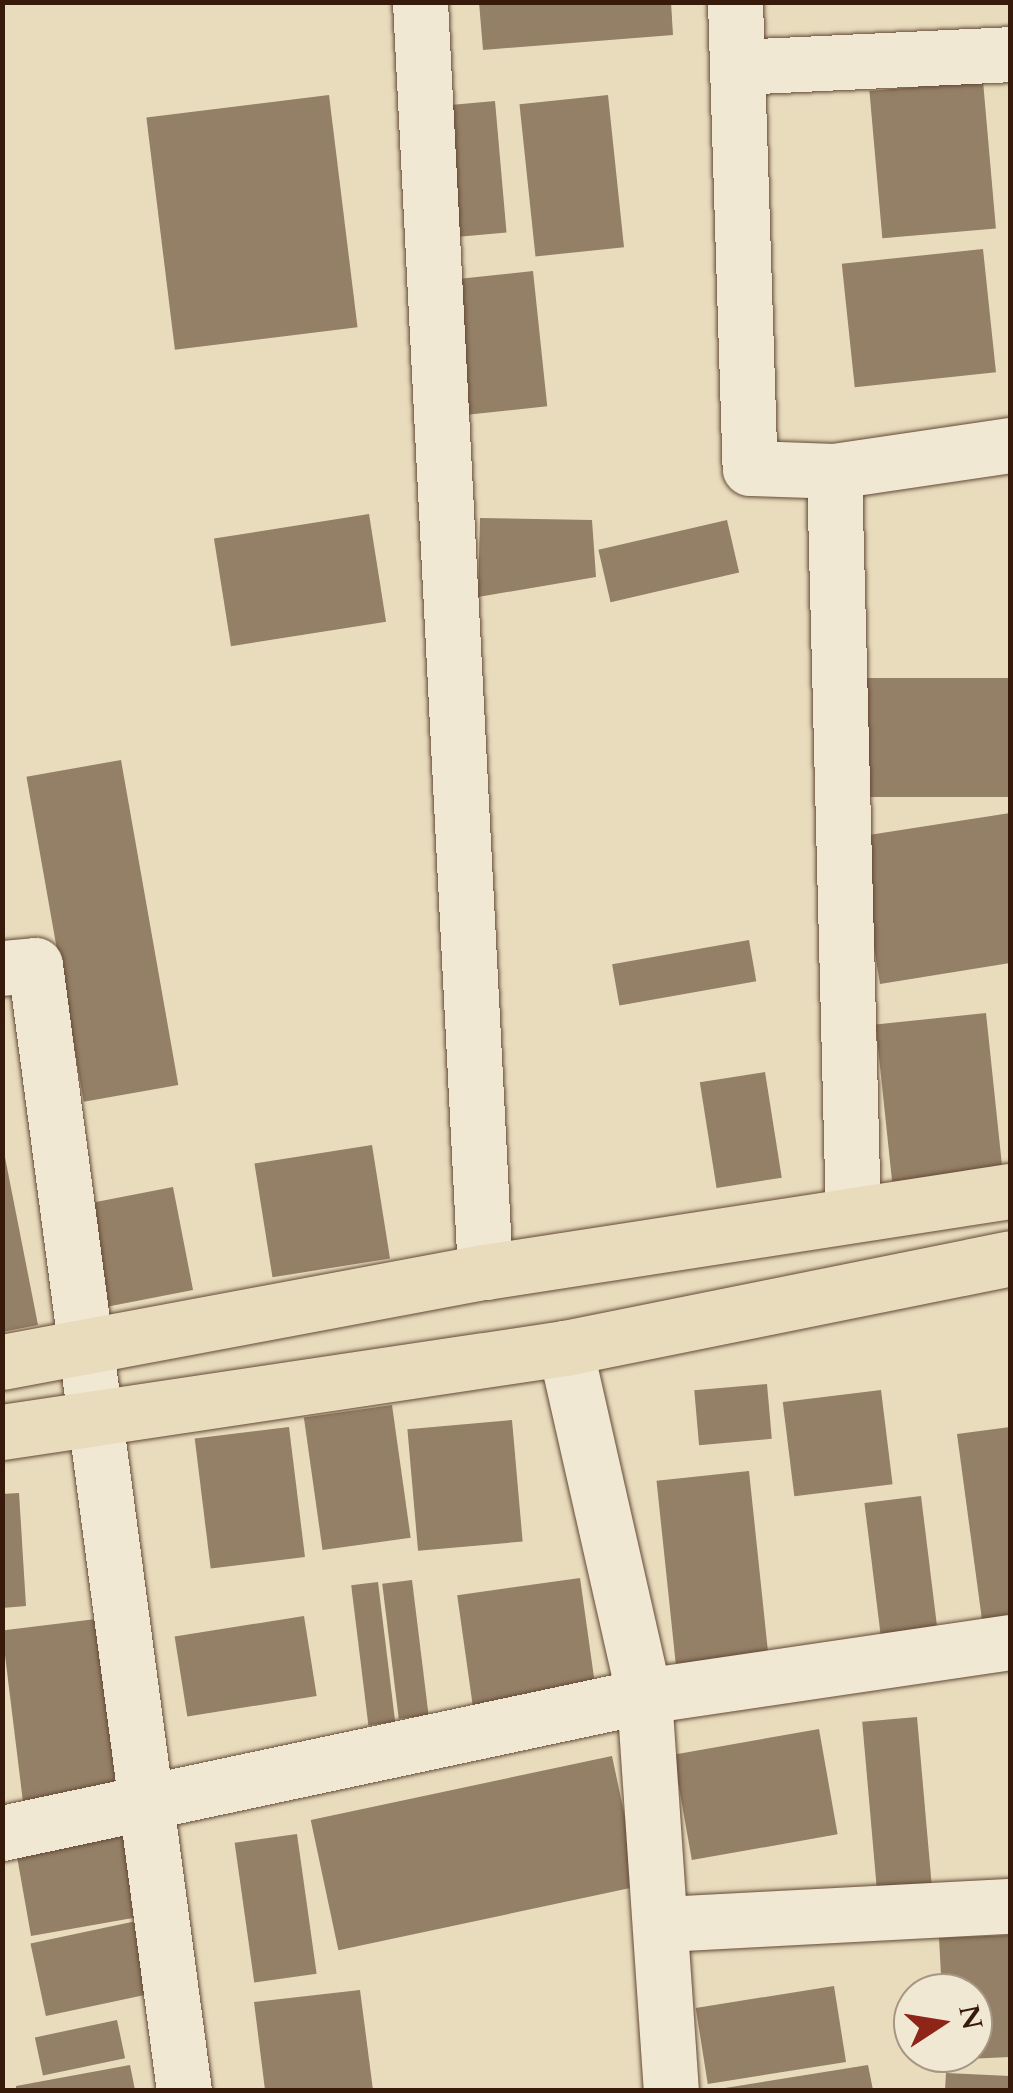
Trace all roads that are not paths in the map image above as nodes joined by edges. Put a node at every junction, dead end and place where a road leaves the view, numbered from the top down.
1 (420, 2) edge
2 (735, 2) edge
3 (1010, 54) edge
4 (737, 66) junction
5 (1010, 445) edge
6 (834, 470) junction
7 (2, 968) edge
8 (1010, 1191) edge
9 (853, 1214) junction
10 (1010, 1258) edge
11 (485, 1272) junction
12 (565, 1348) junction
13 (89, 1350) junction
14 (2, 1362) edge
15 (98, 1420) junction
16 (2, 1432) edge
17 (1010, 1642) edge
18 (644, 1696) junction
19 (146, 1804) junction
20 (2, 1834) edge
21 (1010, 1906) edge
22 (662, 1924) junction
23 (184, 2090) edge
24 (671, 2090) edge

1 - 11 street
2 - 4 street
3 - 4 street
4 - 6 street
5 - 6 street
6 - 9 street
7 - 13 street
8 - 9 main road
9 - 11 main road
10 - 12 main road
11 - 13 main road
12 - 15 main road
12 - 18 street
13 - 14 main road
13 - 15 street
15 - 16 main road
15 - 19 street
17 - 18 street
18 - 19 street
18 - 22 street
19 - 20 street
19 - 23 street
21 - 22 street
22 - 24 street

